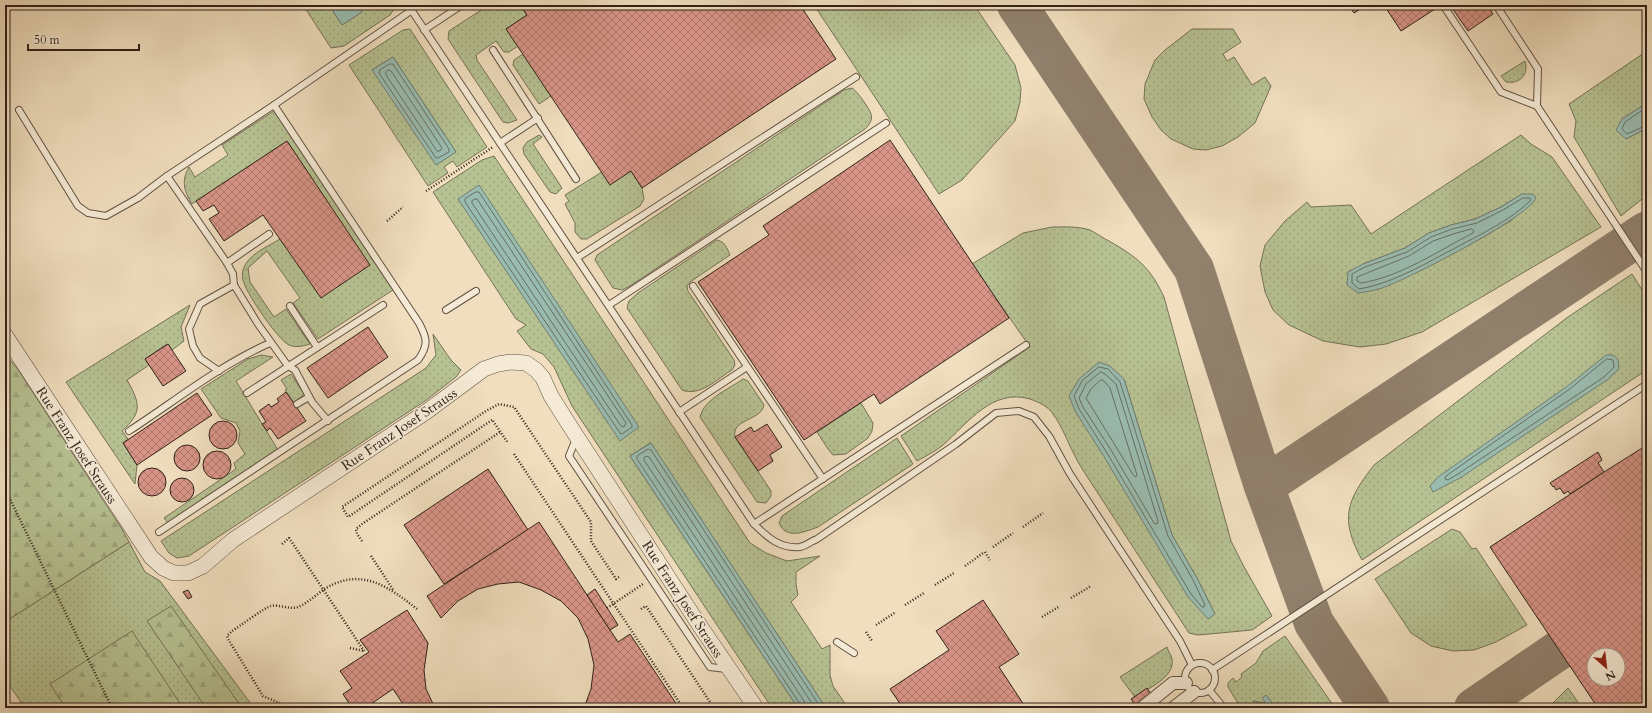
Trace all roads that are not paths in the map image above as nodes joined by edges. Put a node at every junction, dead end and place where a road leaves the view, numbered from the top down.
1 (462, 5) edge
2 (1443, 5) edge
3 (1496, 5) edge
4 (410, 8) edge
5 (424, 30) junction
6 (493, 50) dead end
7 (856, 77) dead end
8 (274, 105) junction
9 (1537, 106) junction
10 (19, 110) dead end
11 (538, 118) junction
12 (886, 123) dead end
13 (500, 143) junction
14 (167, 176) junction
15 (576, 178) dead end
16 (269, 234) dead end
17 (576, 258) junction
18 (227, 263) junction
19 (1647, 272) edge
20 (234, 285) junction
21 (693, 286) dead end
22 (476, 291) dead end
23 (383, 305) dead end
24 (608, 305) junction
25 (290, 306) dead end
26 (446, 310) dead end
27 (5, 335) edge
28 (270, 343) junction
29 (1026, 345) dead end
30 (317, 347) junction
31 (288, 366) junction
32 (747, 367) junction
33 (219, 371) junction
34 (1647, 384) edge
35 (247, 393) dead end
36 (309, 396) junction
37 (297, 404) dead end
38 (679, 412) junction
39 (328, 421) junction
40 (129, 432) dead end
41 (577, 436) junction
42 (823, 479) junction
43 (754, 524) junction
44 (159, 532) dead end
45 (837, 642) dead end
46 (854, 653) dead end
47 (1192, 665) junction
48 (730, 670) junction
49 (1212, 670) junction
50 (1190, 688) junction
51 (1209, 690) junction
52 (756, 708) edge
53 (1142, 708) edge
54 (1173, 708) edge
55 (1224, 708) edge

1 - 5 lane
2 - 9 lane
3 - 9 lane
4 - 5 lane
4 - 8 lane
5 - 13 lane
6 - 11 lane
7 - 17 lane
8 - 14 lane
8 - 39 lane
9 - 19 lane
10 - 14 lane
11 - 13 lane
11 - 15 lane
12 - 24 lane
13 - 17 lane
14 - 18 lane
16 - 18 lane
17 - 24 lane
18 - 20 lane
20 - 28 lane
20 - 33 lane
21 - 32 lane
22 - 26 lane
23 - 30 lane
24 - 38 lane
25 - 30 lane
27 - 41 street, Rue Franz Josef Strauss
28 - 31 lane
28 - 33 lane
29 - 42 lane
30 - 31 lane
31 - 35 lane
31 - 36 lane
32 - 38 lane
32 - 42 lane
33 - 40 lane
34 - 49 lane
36 - 37 lane
36 - 39 lane
38 - 43 lane
39 - 44 lane
41 - 48 street, Rue Franz Josef Strauss
41 - 48 lane
42 - 43 lane
43 - 47 lane
45 - 46 lane
47 - 49 lane
47 - 50 lane
48 - 52 street, Rue Franz Josef Strauss
49 - 51 lane
50 - 51 lane
50 - 53 street
50 - 54 street
51 - 55 lane

